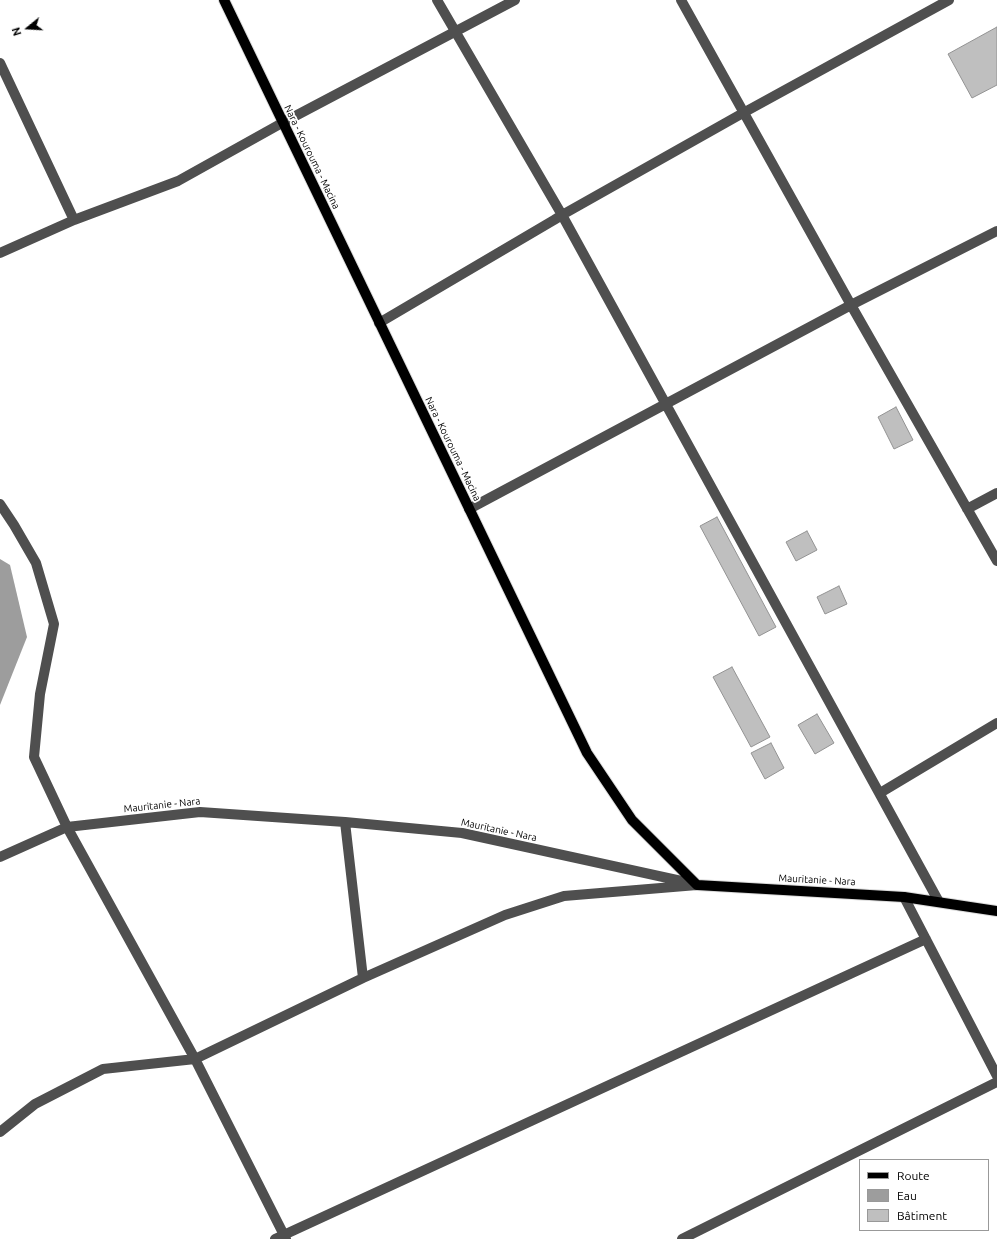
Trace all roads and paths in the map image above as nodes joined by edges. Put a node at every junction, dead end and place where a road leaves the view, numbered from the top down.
1 (224, 0) edge
2 (438, 0) edge
3 (515, 0) edge
4 (681, 0) edge
5 (949, 0) edge
6 (456, 31) junction
7 (0, 63) edge
8 (743, 112) junction
9 (282, 123) junction
10 (562, 215) junction
11 (74, 220) junction
12 (997, 231) edge
13 (0, 253) edge
14 (850, 305) junction
15 (379, 323) junction
16 (666, 404) junction
17 (997, 493) edge
18 (0, 504) edge
19 (469, 509) junction
20 (967, 509) junction
21 (997, 561) edge
22 (997, 723) edge
23 (880, 793) junction
24 (345, 822) junction
25 (67, 827) junction
26 (0, 858) edge
27 (697, 885) junction
28 (904, 897) junction
29 (939, 902) junction
30 (997, 911) edge
31 (926, 939) junction
32 (363, 978) junction
33 (195, 1060) junction
34 (997, 1076) edge
35 (997, 1082) edge
36 (0, 1132) edge
37 (282, 1238) edge
38 (682, 1239) edge

1 - 9 main road, Nara - Kourouma - Macina
2 - 6 street
3 - 6 street
4 - 8 street
5 - 8 street
6 - 9 street
6 - 10 street
7 - 11 street
8 - 10 street
8 - 14 street
9 - 11 street
9 - 15 main road, Nara - Kourouma - Macina
10 - 15 street
10 - 16 street
11 - 13 street
12 - 14 street
14 - 16 street
14 - 20 street
15 - 19 main road, Nara - Kourouma - Macina
16 - 19 street
16 - 23 street
17 - 20 street
18 - 25 street
19 - 27 main road, Nara - Kourouma - Macina
20 - 21 street
22 - 23 street
23 - 29 street
24 - 25 street, Mauritanie - Nara
24 - 27 street, Mauritanie - Nara
24 - 32 street
25 - 26 street, Mauritanie - Nara
25 - 33 street
27 - 28 main road, Mauritanie - Nara
27 - 32 street
28 - 29 main road, Mauritanie - Nara
28 - 31 street
29 - 30 main road, Mauritanie - Nara
31 - 34 street
31 - 37 street
32 - 33 street
33 - 36 street
33 - 37 street
35 - 38 street

